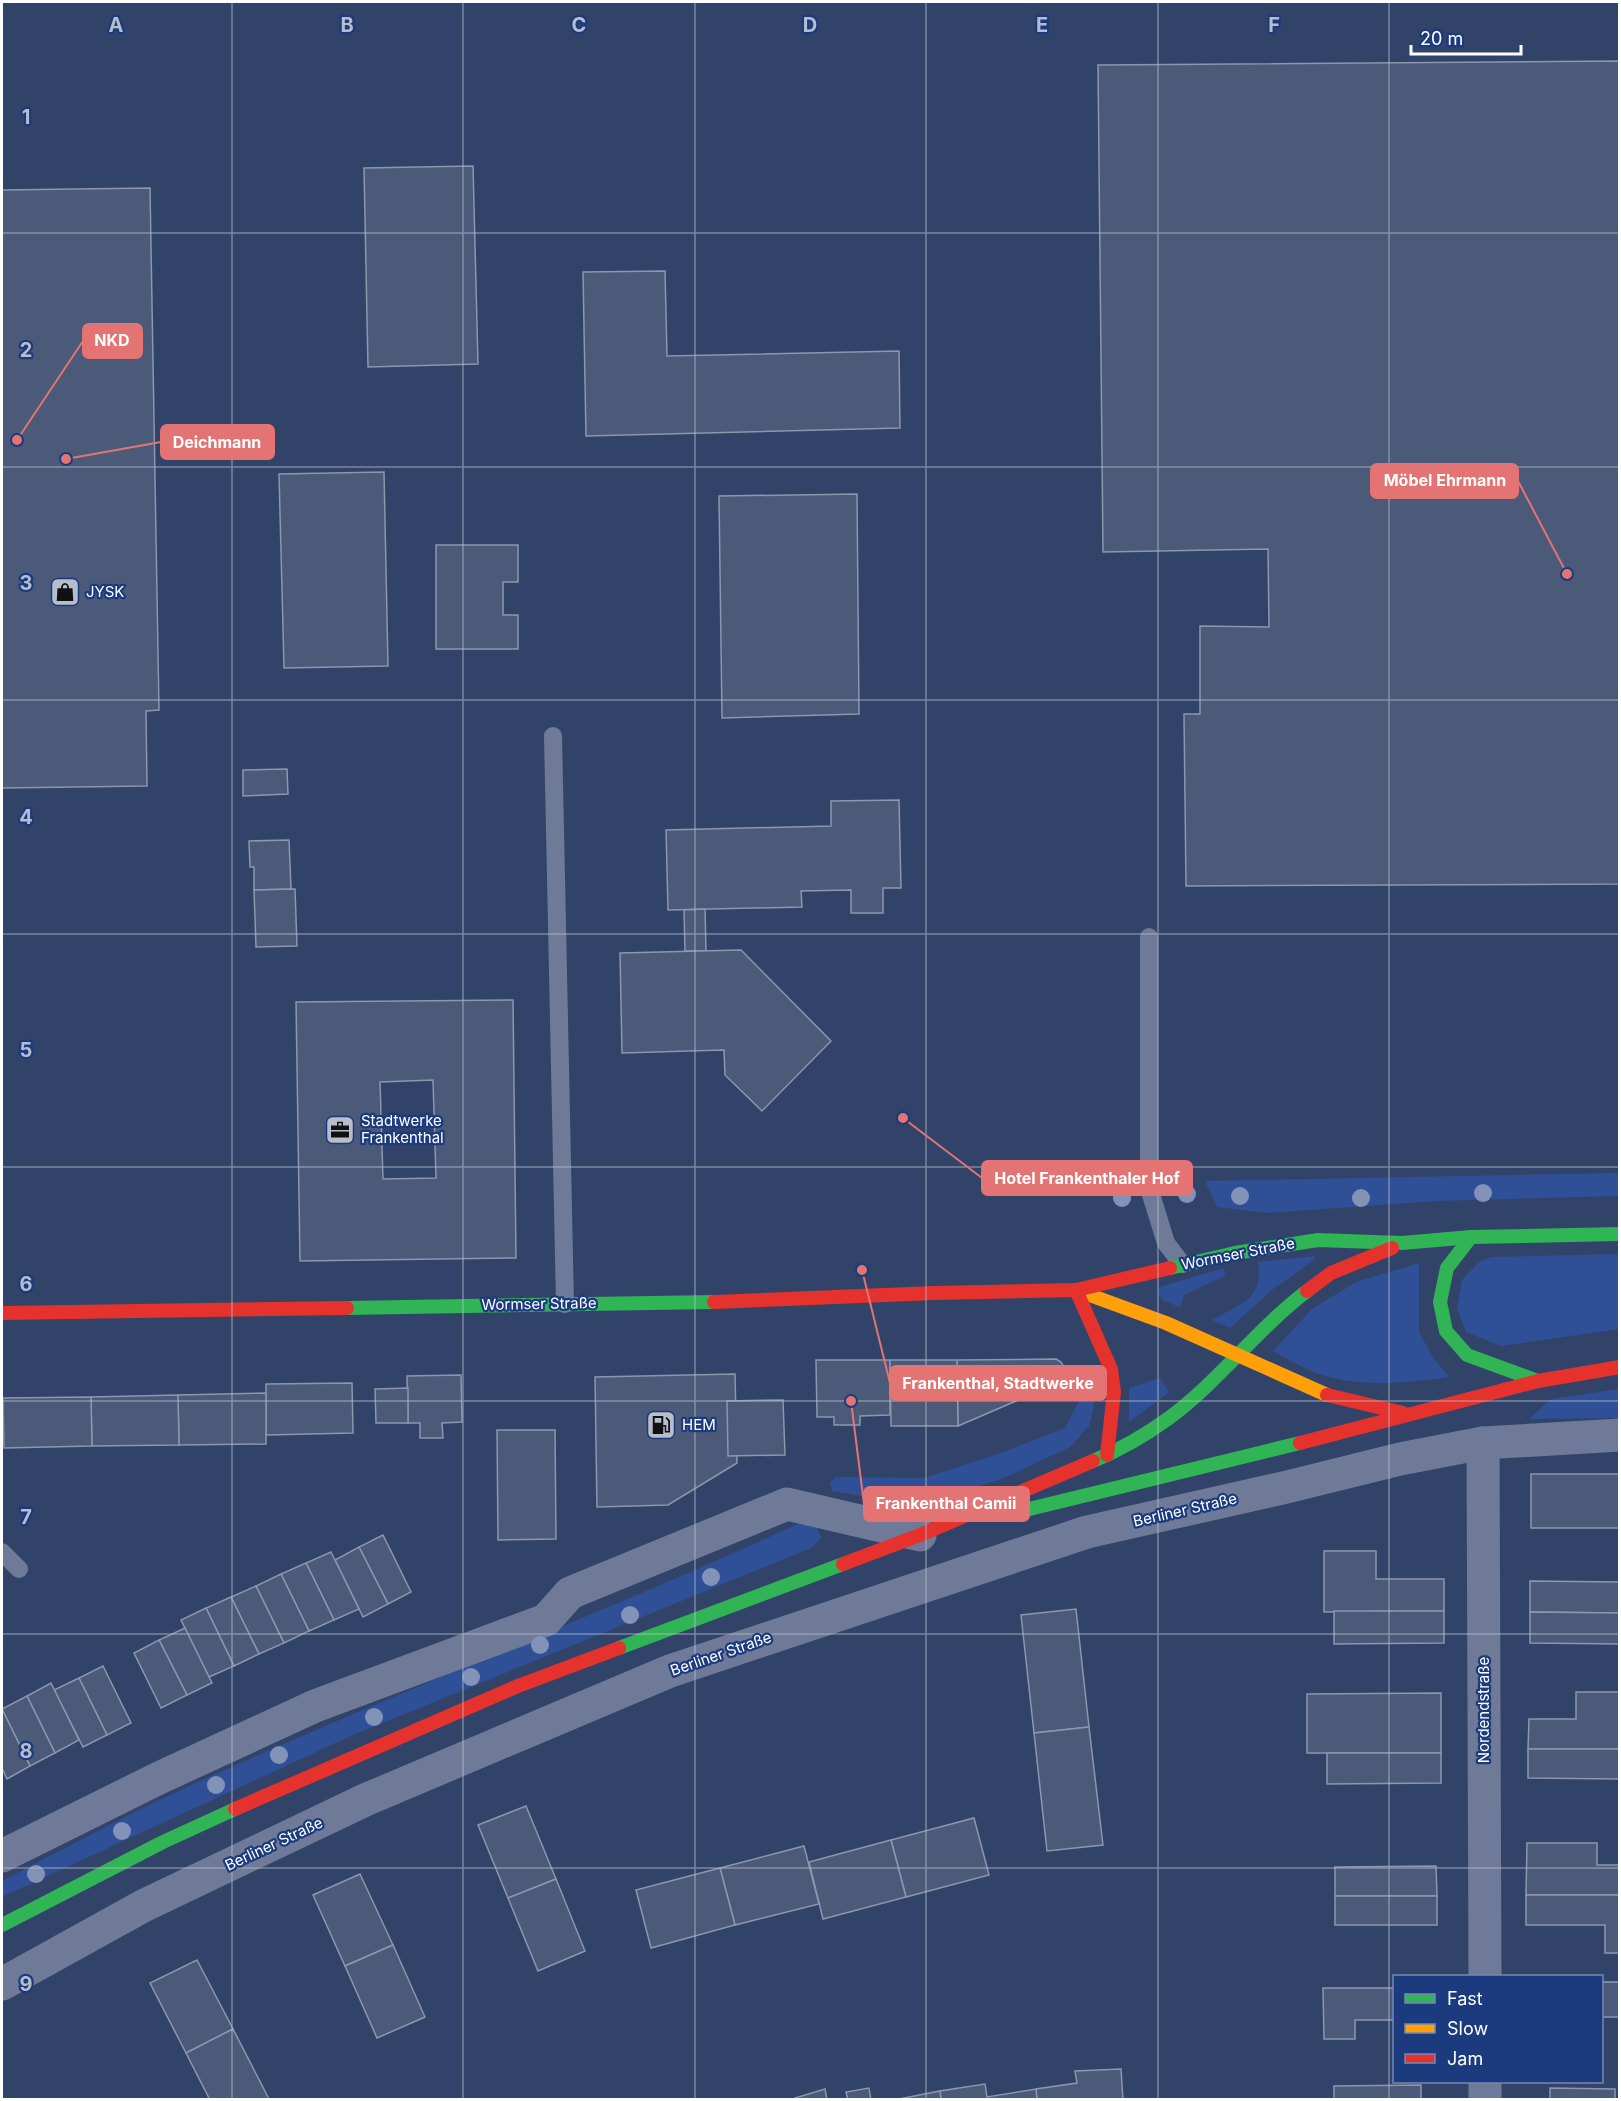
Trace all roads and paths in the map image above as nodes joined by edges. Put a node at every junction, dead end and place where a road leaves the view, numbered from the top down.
1 (553, 736) dead end
2 (1149, 937) dead end
3 (1620, 1234) edge
4 (1471, 1237) junction
5 (1402, 1243) junction
6 (1182, 1264) junction
7 (1076, 1290) junction
8 (565, 1304) junction
9 (2, 1312) edge
10 (1238, 1355) junction
11 (1620, 1367) edge
12 (1538, 1381) junction
13 (1407, 1414) junction
14 (1620, 1435) edge
15 (1483, 1443) junction
16 (1107, 1455) junction
17 (920, 1535) junction
18 (2, 1552) edge
19 (19, 1569) dead end
20 (2, 1856) edge
21 (2, 1925) edge
22 (1485, 1975) edge
23 (2, 1984) edge
24 (1485, 2083) edge
25 (1485, 2100) edge

1 - 8 lane
2 - 6 lane
3 - 4 main road, Wormser Straße
4 - 5 main road, Wormser Straße
4 - 12 main road
5 - 6 main road, Wormser Straße
5 - 10 main road, Wormser Straße
6 - 7 main road, Wormser Straße
7 - 8 main road, Wormser Straße
7 - 10 main road, Wormser Straße
7 - 16 main road
8 - 9 main road, Wormser Straße
10 - 13 main road
10 - 16 main road, Wormser Straße
11 - 12 main road
12 - 13 main road
13 - 17 main road
14 - 15 street
15 - 22 street, Nordendstraße
15 - 23 street, Berliner Straße
16 - 17 main road
17 - 20 street
17 - 21 main road
18 - 19 lane
24 - 25 street

